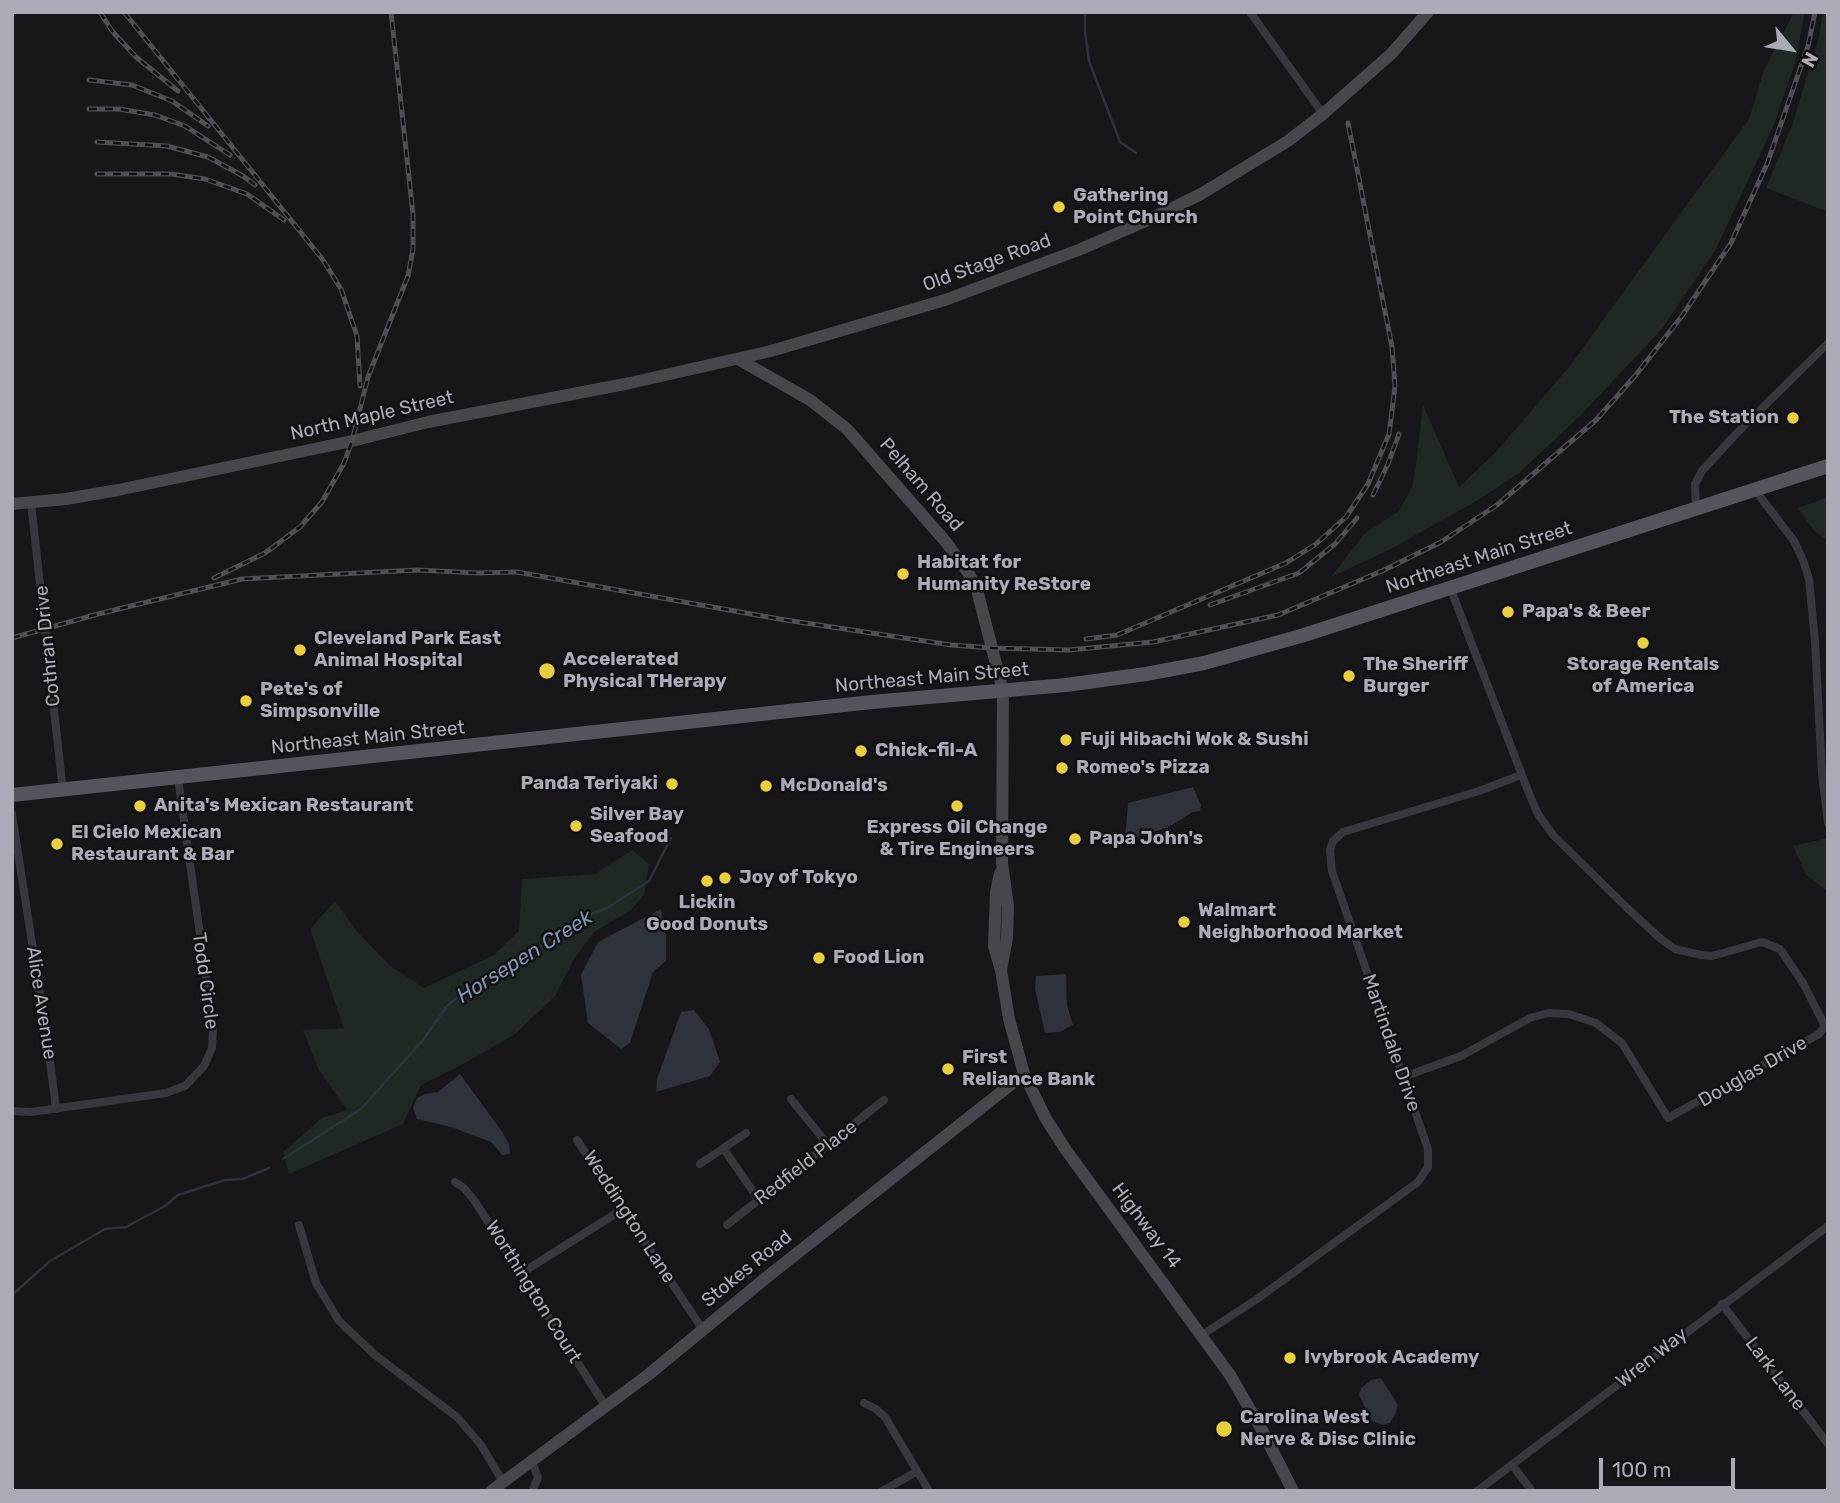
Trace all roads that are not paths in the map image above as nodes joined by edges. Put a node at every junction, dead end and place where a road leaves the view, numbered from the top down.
1 (1250, 12) edge
2 (1428, 12) edge
3 (1323, 114) junction
4 (1828, 343) edge
5 (738, 359) junction
6 (1828, 466) edge
7 (1755, 490) junction
8 (31, 503) junction
9 (12, 504) edge
10 (1696, 509) junction
11 (1450, 587) junction
12 (1003, 691) junction
13 (1521, 775) junction
14 (178, 778) junction
15 (63, 790) junction
16 (12, 795) edge
17 (12, 814) edge
18 (1828, 823) edge
19 (1024, 1074) junction
20 (1403, 1077) junction
21 (791, 1099) dead end
22 (884, 1100) dead end
23 (55, 1109) junction
24 (12, 1111) edge
25 (746, 1133) dead end
26 (578, 1140) dead end
27 (828, 1145) junction
28 (723, 1148) junction
29 (700, 1164) dead end
30 (455, 1182) dead end
31 (758, 1200) junction
32 (623, 1209) junction
33 (299, 1225) dead end
34 (727, 1225) dead end
35 (1828, 1226) edge
36 (520, 1274) junction
37 (1722, 1304) junction
38 (703, 1330) junction
39 (1202, 1335) junction
40 (864, 1403) dead end
41 (606, 1407) junction
42 (1828, 1444) edge
43 (531, 1461) junction
44 (1513, 1466) junction
45 (916, 1472) junction
46 (503, 1482) junction
47 (491, 1491) edge
48 (532, 1491) edge
49 (882, 1491) edge
50 (929, 1491) edge
51 (1293, 1491) edge
52 (1477, 1491) edge
53 (1532, 1491) edge

1 - 3 street
2 - 3 street, Old Stage Road
3 - 5 street, Old Stage Road
4 - 10 street
5 - 8 street, North Maple Street
5 - 12 street, Pelham Road
6 - 7 main road, Northeast Main Street
7 - 10 main road, Northeast Main Street
7 - 18 street
8 - 9 street, North Maple Street
8 - 15 street, Cothran Drive
10 - 11 main road, Northeast Main Street
11 - 12 main road, Northeast Main Street
11 - 13 street, Douglas Drive
12 - 14 main road, Northeast Main Street
12 - 19 street, Highway 14
13 - 20 street, Martindale Drive
13 - 20 street, Douglas Drive
14 - 15 main road, Northeast Main Street
14 - 23 street, Todd Circle
15 - 16 main road, Northeast Main Street
17 - 23 street, Alice Avenue
19 - 38 street, Stokes Road
19 - 39 street, Highway 14
20 - 39 street, Martindale Drive
21 - 27 street
22 - 27 street, Redfield Place
23 - 24 street, Todd Circle
25 - 28 street
26 - 32 street, Weddington Lane
27 - 31 street, Redfield Place
28 - 29 street
28 - 31 street
30 - 36 street, Worthington Court
31 - 34 street, Redfield Place
32 - 36 street
32 - 38 street, Weddington Lane
33 - 46 street
35 - 37 street, Wren Way
36 - 41 street, Worthington Court
37 - 42 street, Lark Lane
37 - 44 street, Wren Way
38 - 41 street, Stokes Road
39 - 51 street, Highway 14
40 - 45 street
41 - 43 street, Stokes Road
43 - 46 street, Stokes Road
43 - 48 street
44 - 52 street, Wren Way
44 - 53 street
45 - 49 street
45 - 50 street
46 - 47 street, Stokes Road

